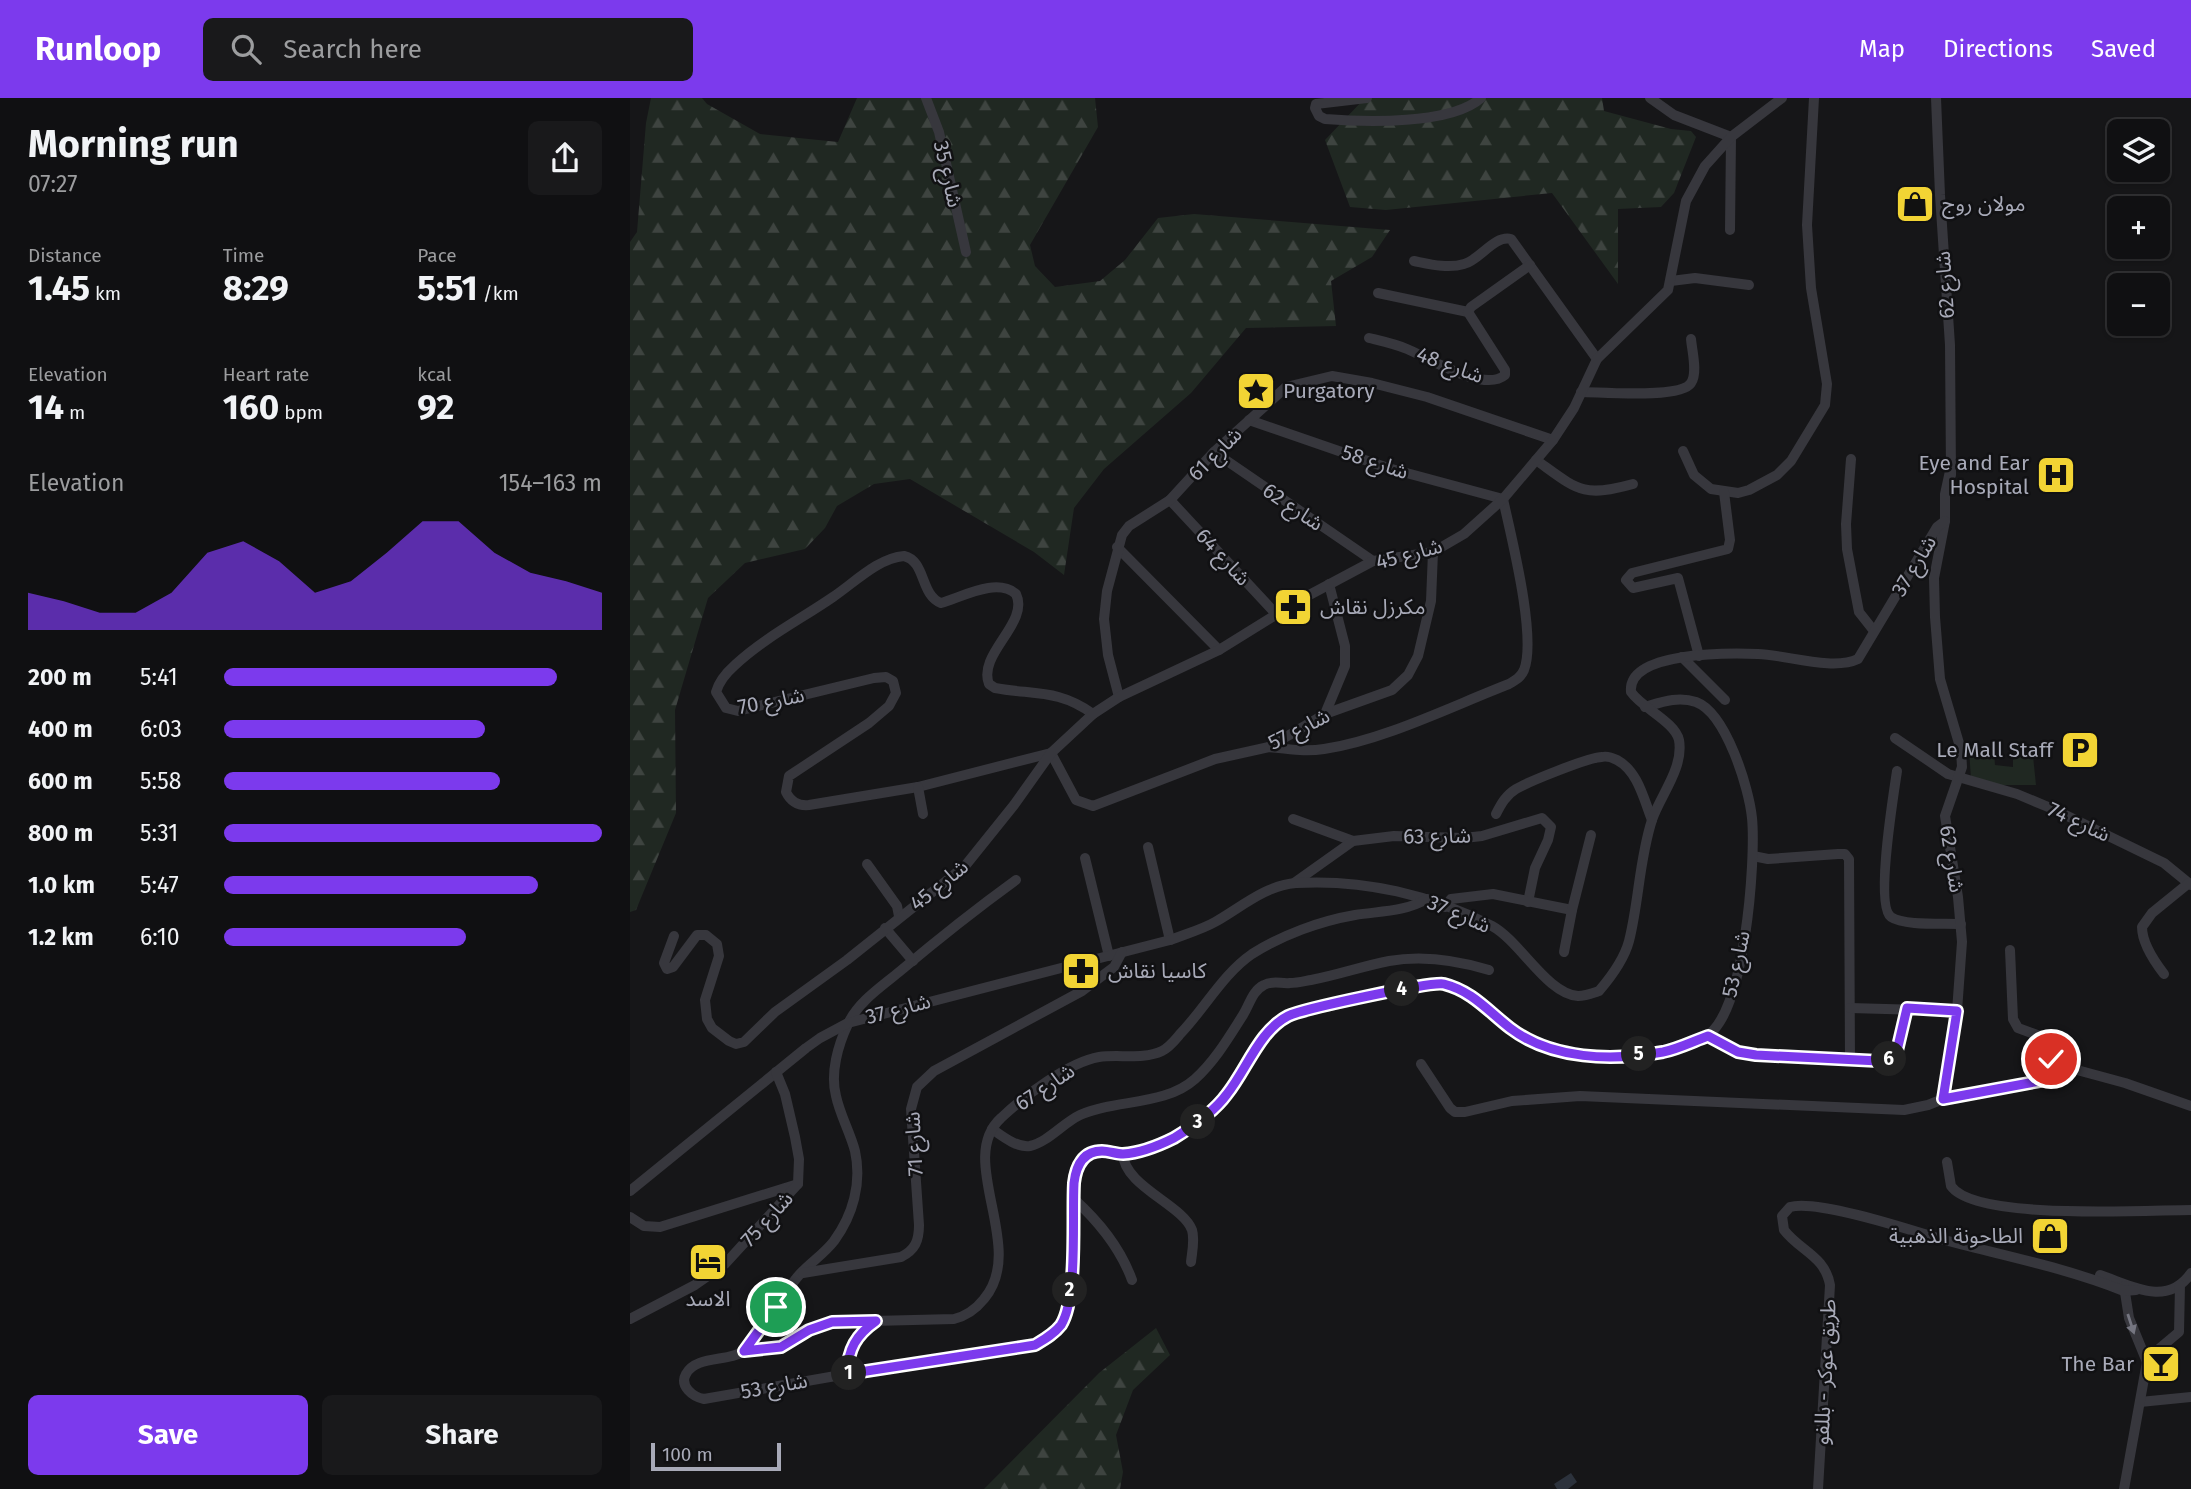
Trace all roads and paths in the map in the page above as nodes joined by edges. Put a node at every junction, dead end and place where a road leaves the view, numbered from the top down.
1 (926, 98) edge
2 (1367, 98) edge
3 (1481, 98) edge
4 (1650, 98) edge
5 (1782, 98) edge
6 (1814, 98) edge
7 (1936, 98) edge
8 (1731, 137) junction
9 (1730, 230) dead end
10 (966, 252) dead end
11 (1414, 261) dead end
12 (1530, 265) junction
13 (1671, 281) junction
14 (1749, 285) dead end
15 (1378, 293) dead end
16 (1468, 312) junction
17 (1369, 338) dead end
18 (1691, 339) dead end
19 (1597, 359) junction
20 (1581, 392) junction
21 (1249, 420) junction
22 (1553, 439) junction
23 (1683, 451) dead end
24 (1214, 452) junction
25 (1536, 460) junction
26 (1851, 460) dead end
27 (1633, 484) dead end
28 (1724, 492) junction
29 (1503, 499) junction
30 (1170, 500) junction
31 (1945, 521) junction
32 (1118, 547) junction
33 (1433, 552) junction
34 (1373, 561) junction
35 (1329, 584) junction
36 (1276, 614) junction
37 (1874, 631) junction
38 (1219, 650) junction
39 (1699, 656) junction
40 (1682, 657) junction
41 (1119, 697) junction
42 (1725, 700) dead end
43 (1645, 707) junction
44 (1093, 713) junction
45 (1325, 714) junction
46 (1895, 738) dead end
47 (1269, 747) junction
48 (1051, 753) junction
49 (1897, 771) dead end
50 (1959, 777) junction
51 (918, 787) junction
52 (923, 814) dead end
53 (1496, 814) dead end
54 (1293, 819) dead end
55 (1652, 820) junction
56 (1591, 835) dead end
57 (1353, 841) junction
58 (1148, 847) dead end
59 (1753, 856) junction
60 (1085, 858) dead end
61 (867, 864) dead end
62 (1016, 880) dead end
63 (1293, 883) junction
64 (2190, 884) edge
65 (1427, 899) junction
66 (1528, 902) junction
67 (1445, 907) junction
68 (1572, 910) junction
69 (900, 916) junction
70 (1961, 924) junction
71 (885, 928) junction
72 (674, 936) dead end
73 (1170, 940) junction
74 (2010, 950) dead end
75 (1122, 952) junction
76 (1564, 952) dead end
77 (1109, 956) junction
78 (913, 961) junction
79 (1489, 970) dead end
80 (2164, 974) dead end
81 (1850, 1008) junction
82 (1907, 1008) junction
83 (1957, 1011) junction
84 (848, 1023) junction
85 (1708, 1036) junction
86 (1850, 1061) junction
87 (1421, 1064) dead end
88 (2058, 1070) junction
89 (776, 1073) junction
90 (1943, 1099) junction
91 (2191, 1106) edge
92 (992, 1129) junction
93 (1123, 1154) junction
94 (1947, 1161) dead end
95 (798, 1184) junction
96 (630, 1191) edge
97 (1073, 1199) junction
98 (2191, 1210) edge
99 (630, 1217) edge
100 (1191, 1262) dead end
101 (2191, 1273) edge
102 (800, 1274) junction
103 (1132, 1280) dead end
104 (2180, 1285) junction
105 (2124, 1288) junction
106 (630, 1319) edge
107 (876, 1321) junction
108 (744, 1351) junction
109 (2147, 1362) junction
110 (847, 1374) junction
111 (2191, 1397) edge
112 (2140, 1402) junction
113 (1818, 1489) edge
114 (2124, 1489) edge

1 - 10 street, شارع 35
2 - 3 street
4 - 8 street
5 - 8 street, شارع 45
6 - 28 street
7 - 31 street, شارع 62
8 - 9 street
8 - 13 street, شارع 45
11 - 12 street
12 - 16 street
12 - 19 street
13 - 14 street
13 - 19 street, شارع 45
15 - 16 street
16 - 17 street, شارع 48
18 - 20 street
19 - 20 street, شارع 45
20 - 22 street, شارع 45
21 - 22 street, شارع 61
21 - 24 street, شارع 61
21 - 29 street, شارع 58
22 - 25 street, شارع 45
23 - 28 street
24 - 30 street, شارع 61
24 - 34 street, شارع 62
25 - 27 street
25 - 29 street, شارع 45
26 - 37 street
28 - 39 street
29 - 33 street, شارع 45
29 - 47 street
30 - 32 street, شارع 61
30 - 36 street, شارع 64
31 - 37 street, شارع 37
31 - 50 street, شارع 62
32 - 38 street
32 - 41 street, شارع 61
33 - 34 street, شارع 45
33 - 45 street, شارع 57
34 - 35 street, شارع 45
35 - 36 street, شارع 45
35 - 45 street
36 - 38 street, شارع 45
37 - 39 street, شارع 37
38 - 41 street, شارع 45
39 - 40 street, شارع 37
40 - 42 street
40 - 43 street, شارع 37
41 - 44 street, شارع 45
43 - 55 street, شارع 37
43 - 59 street, شارع 53
44 - 48 street, شارع 45
44 - 51 street, شارع 70
45 - 47 street, شارع 57
46 - 50 street, شارع 74
47 - 48 street, شارع 57
48 - 51 street, شارع 70
48 - 69 street, شارع 45
49 - 70 street
50 - 64 street, شارع 74
50 - 70 street, شارع 62
51 - 52 street
53 - 55 street
54 - 57 street
55 - 67 street, شارع 37
56 - 68 street
57 - 63 street, شارع 63
57 - 66 street, شارع 63
58 - 73 street
59 - 81 street
59 - 85 street, شارع 53
60 - 77 street
61 - 69 street
62 - 78 street, شارع 45
63 - 65 street, شارع 37
63 - 73 street, شارع 37
64 - 80 street
65 - 67 street, شارع 37
65 - 92 street, شارع 67
66 - 67 street
66 - 68 street
68 - 76 street
69 - 71 street, شارع 45
70 - 83 street, شارع 62
71 - 72 street, شارع 45
71 - 78 street
73 - 75 street, شارع 37
74 - 88 street
75 - 77 street, شارع 37
75 - 102 street, شارع 71
77 - 84 street, شارع 37
78 - 84 street, شارع 45
79 - 92 street
81 - 82 street
81 - 86 street
82 - 83 street
82 - 86 street
83 - 90 street, شارع 62
84 - 89 street, شارع 37
84 - 102 street, شارع 53
85 - 86 street
85 - 93 street, شارع 53
87 - 90 street
88 - 90 street
88 - 91 street
89 - 95 street, شارع 75
89 - 96 street, شارع 37
92 - 107 street
93 - 97 street, شارع 53
93 - 100 street
94 - 98 street
95 - 99 street, شارع 75
95 - 106 street, شارع 75
97 - 103 street
97 - 110 street, شارع 53
101 - 104 street
102 - 108 street, شارع 53
104 - 105 street, طريق عوكر - بللفو
104 - 109 street
105 -> 109 street
105 - 113 street, طريق عوكر - بللفو
107 - 108 street
107 - 110 street
108 - 110 street, شارع 53
109 - 112 street
111 - 112 street
112 - 114 street

